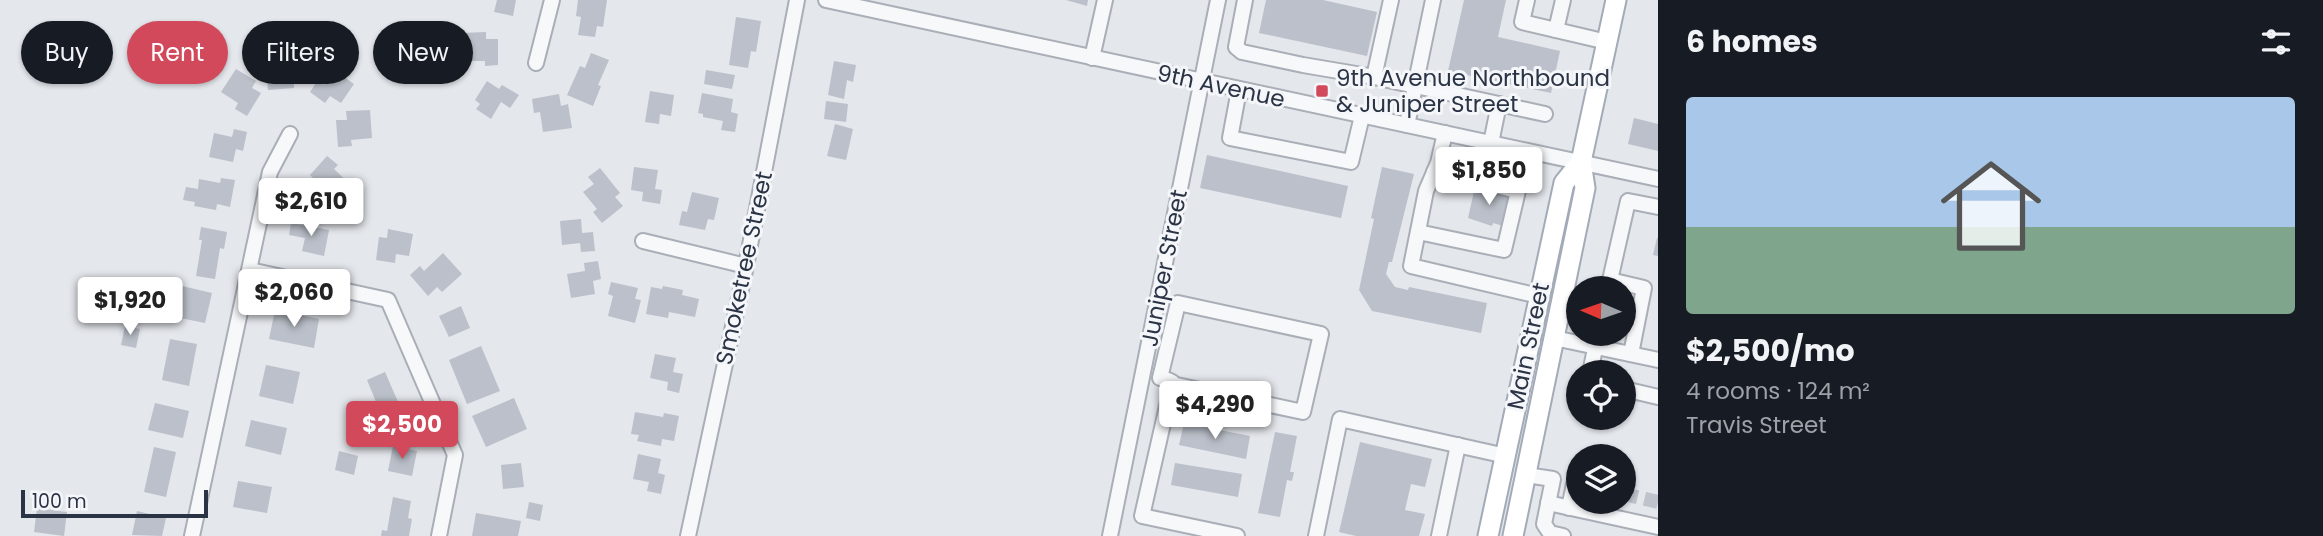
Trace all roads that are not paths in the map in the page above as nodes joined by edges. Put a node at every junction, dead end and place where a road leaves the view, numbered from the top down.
1 (552, 0) edge
2 (797, 0) edge
3 (826, 0) edge
4 (1105, 0) edge
5 (1218, 0) edge
6 (1245, 0) edge
7 (1391, 0) edge
8 (1433, 0) edge
9 (1527, 0) edge
10 (1563, 0) edge
11 (1616, 0) edge
12 (878, 6) edge
13 (1556, 30) junction
14 (1607, 42) junction
15 (1092, 58) junction
16 (536, 63) dead end
17 (1374, 77) junction
18 (1201, 81) junction
19 (1415, 86) junction
20 (1239, 90) junction
21 (1499, 104) junction
22 (1545, 114) dead end
23 (1362, 116) junction
24 (1407, 125) junction
25 (290, 134) dead end
26 (1445, 134) junction
27 (1491, 143) junction
28 (1581, 162) junction
29 (1434, 172) junction
30 (1658, 179) edge
31 (1658, 207) edge
32 (1418, 232) junction
33 (643, 241) dead end
34 (746, 266) junction
35 (250, 270) junction
36 (1611, 276) edge
37 (1636, 287) edge
38 (1539, 296) junction
39 (1636, 329) edge
40 (1554, 338) junction
41 (1566, 339) edge
42 (1609, 346) edge
43 (1633, 346) edge
44 (1631, 354) junction
45 (1658, 360) edge
46 (1143, 373) junction
47 (1166, 381) junction
48 (1636, 392) edge
49 (1658, 397) edge
50 (1458, 445) junction
51 (1505, 460) junction
52 (1526, 475) junction
53 (1548, 503) junction
54 (1566, 507) edge
55 (1117, 509) junction
56 (1597, 514) edge
57 (1142, 516) junction
58 (1658, 527) edge
59 (192, 536) edge
60 (439, 536) edge
61 (688, 536) edge
62 (1111, 536) edge
63 (1237, 536) edge
64 (1316, 536) edge
65 (1439, 536) edge
66 (1488, 536) edge
67 (1499, 536) edge
68 (1513, 536) edge
69 (1563, 536) edge

1 - 16 street
2 - 34 street, Smoketree Street
3 - 12 street, 9th Avenue
4 - 15 street
5 - 18 street, Juniper Street
6 - 17 street
7 - 17 street
8 - 19 street
9 - 13 street
10 - 13 street
11 - 14 main road, Main Street
12 - 15 street, 9th Avenue
13 - 14 street
14 - 28 main road, Main Street
15 - 18 street, 9th Avenue
17 - 19 street
18 - 20 street, 9th Avenue
18 - 46 street, Juniper Street
19 - 21 street
19 - 24 street
20 - 23 street, 9th Avenue
20 - 23 street
21 - 22 street
21 - 27 street
23 - 24 street, 9th Avenue
24 - 26 street, 9th Avenue
25 - 35 street
26 - 27 street, 9th Avenue
26 - 29 street
27 - 28 street, 9th Avenue
28 - 30 street, 9th Avenue
28 - 38 main road, Main Street
28 - 40 main road, Main Street
29 - 32 street
29 - 32 street
31 - 36 street
32 - 38 street
33 - 34 street
34 - 61 street, Smoketree Street
35 - 59 street
35 - 60 street
37 - 39 street
38 - 51 main road, Main Street
40 - 41 street
40 - 52 main road, Main Street
42 - 44 street
43 - 44 street
44 - 45 street
46 - 47 street
46 - 55 street, Juniper Street
47 - 47 street
47 - 57 street
48 - 49 street
50 - 51 street
50 - 64 street
50 - 65 street
51 - 66 main road, Main Street
51 - 67 main road
52 - 53 street
52 - 68 main road, Main Street
53 - 54 street
53 - 69 street
55 - 57 street
55 - 62 street, Juniper Street
56 - 58 street
57 - 63 street

